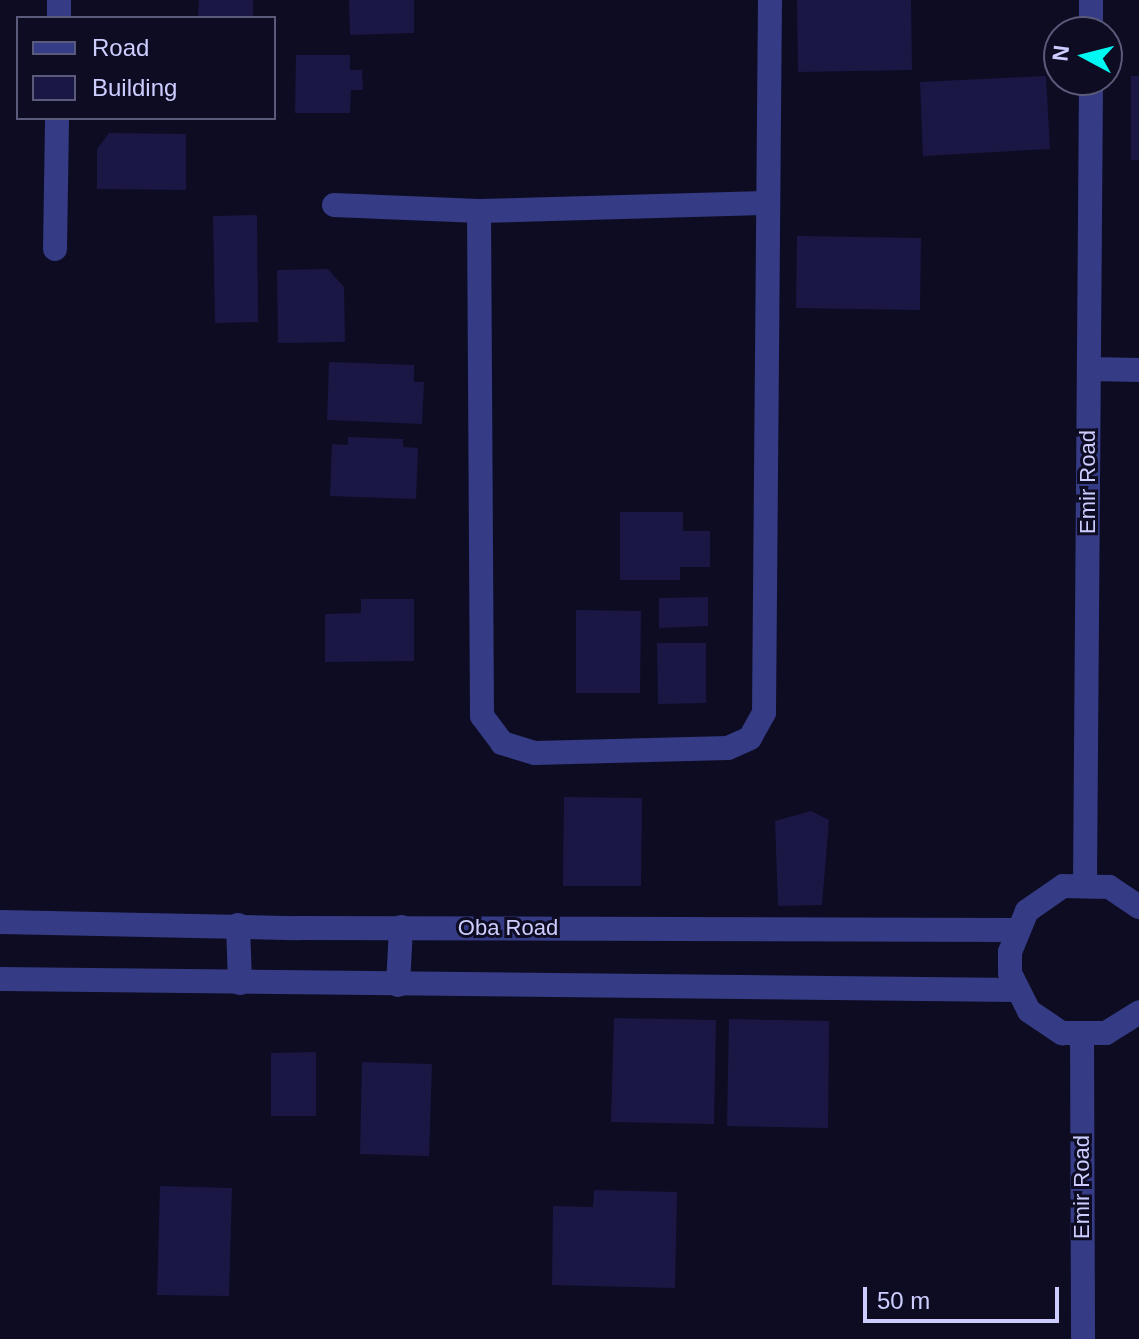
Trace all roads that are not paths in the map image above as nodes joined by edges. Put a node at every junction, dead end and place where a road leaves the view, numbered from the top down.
1 (770, 0) edge
2 (1091, 96) edge
3 (57, 120) edge
4 (765, 203) junction
5 (334, 205) dead end
6 (479, 211) junction
7 (55, 249) dead end
8 (1089, 369) junction
9 (1139, 370) edge
10 (1085, 883) junction
11 (1139, 907) edge
12 (0, 922) edge
13 (238, 925) junction
14 (401, 927) junction
15 (1015, 930) junction
16 (0, 979) edge
17 (240, 983) junction
18 (398, 985) junction
19 (1016, 990) junction
20 (1139, 1012) edge
21 (1082, 1036) junction
22 (1083, 1339) edge

1 - 4 street
2 - 8 street, Emir Road
3 - 7 street
4 - 6 street
4 - 6 street
5 - 6 street
8 - 9 street
8 - 10 street, Emir Road
10 - 11 street
10 - 15 street
12 - 13 street, Oba Road
13 - 14 street, Oba Road
13 - 17 street
14 - 15 street, Oba Road
14 - 18 street
15 - 19 street
16 - 17 street
17 - 18 street
18 - 19 street
19 - 21 street
20 - 21 street
21 - 22 street, Emir Road

